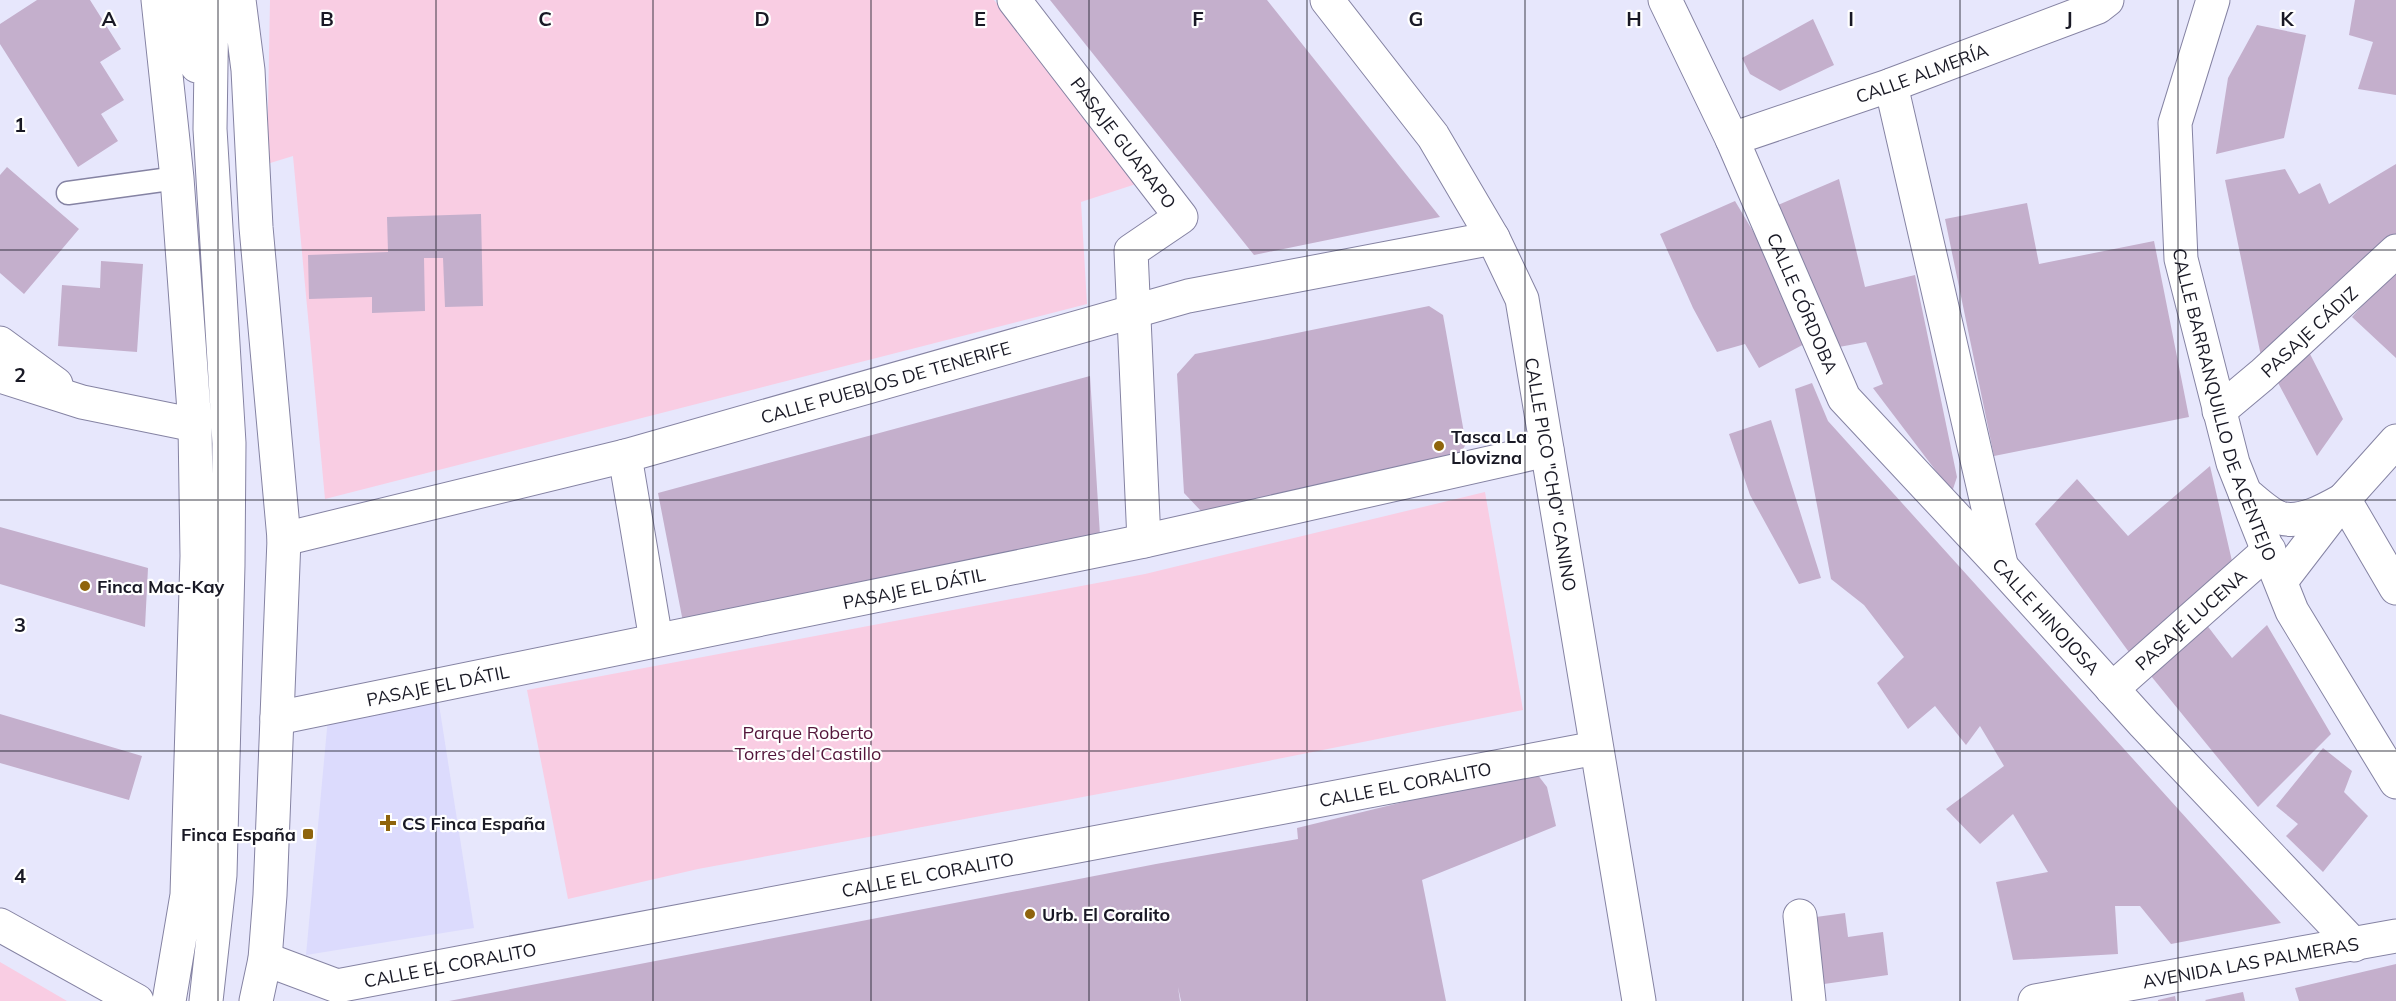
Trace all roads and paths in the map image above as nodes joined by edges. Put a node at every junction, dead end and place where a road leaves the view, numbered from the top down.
1 (158, 0) edge
2 (184, 0) edge
3 (1014, 0) edge
4 (1327, 0) edge
5 (1665, 0) edge
6 (2107, 0) edge
7 (2213, 0) edge
8 (232, 1) edge
9 (1892, 85) junction
10 (210, 129) junction
11 (1732, 139) junction
12 (177, 178) junction
13 (68, 193) dead end
14 (1493, 238) junction
15 (2396, 251) edge
16 (1133, 312) junction
17 (0, 343) edge
18 (0, 376) edge
19 (82, 402) junction
20 (2219, 411) junction
21 (195, 425) junction
22 (2396, 441) edge
23 (1547, 450) junction
24 (625, 456) junction
25 (2245, 493) junction
26 (2344, 499) junction
27 (284, 539) junction
28 (1144, 541) junction
29 (2269, 550) junction
30 (2001, 566) junction
31 (2281, 581) junction
32 (2396, 588) edge
33 (656, 640) junction
34 (2112, 689) junction
35 (277, 718) junction
36 (1596, 748) junction
37 (2396, 782) edge
38 (1800, 916) dead end
39 (0, 925) edge
40 (2396, 936) edge
41 (2354, 945) junction
42 (265, 959) junction
43 (137, 1001) edge
44 (169, 1001) edge
45 (206, 1001) edge
46 (256, 1001) edge
47 (1639, 1001) edge
48 (1809, 1001) edge
49 (2034, 1001) edge

1 - 12 street
2 - 10 street
3 - 16 street, PASAJE GUARAPO
4 - 14 street, CALLE PICO "CHO" CANINO
5 - 11 street, CALLE CÓRDOBA
6 - 9 street, CALLE ALMERÍA
7 - 20 street, CALLE BARRANQUILLO DE ACENTEJO
8 - 10 street
8 - 27 street
9 - 11 street, CALLE ALMERÍA
9 - 30 street, CALLE HINOJOSA
10 - 45 street
11 - 30 street, CALLE CÓRDOBA
12 - 13 lane
12 - 21 street
14 - 16 street, CALLE PUEBLOS DE TENERIFE
14 - 23 street, CALLE PICO "CHO" CANINO
15 - 20 street, PASAJE CÁDIZ
16 - 24 street, CALLE PUEBLOS DE TENERIFE
16 - 28 street
17 - 19 street
18 - 19 street
19 - 21 street
20 - 25 street, CALLE BARRANQUILLO DE ACENTEJO
21 - 44 street
22 - 26 street
23 - 28 street, PASAJE EL DÁTIL
23 - 36 street, CALLE PICO "CHO" CANINO
24 - 27 street, CALLE PUEBLOS DE TENERIFE
24 - 33 street
25 - 26 street
25 - 29 street, CALLE BARRANQUILLO DE ACENTEJO
26 - 31 street
26 - 32 street
27 - 35 street
28 - 33 street, PASAJE EL DÁTIL
29 - 31 street, CALLE BARRANQUILLO DE ACENTEJO
29 - 34 street, PASAJE LUCENA
30 - 34 street, CALLE HINOJOSA
31 - 37 street, CALLE BARRANQUILLO DE ACENTEJO
33 - 35 street, PASAJE EL DÁTIL
34 - 41 street, CALLE HINOJOSA
35 - 42 street
36 - 42 street, CALLE EL CORALITO
36 - 47 street, CALLE PICO "CHO" CANINO
38 - 48 street
39 - 43 street
40 - 41 street, AVENIDA LAS PALMERAS
41 - 49 street, AVENIDA LAS PALMERAS
42 - 46 street

